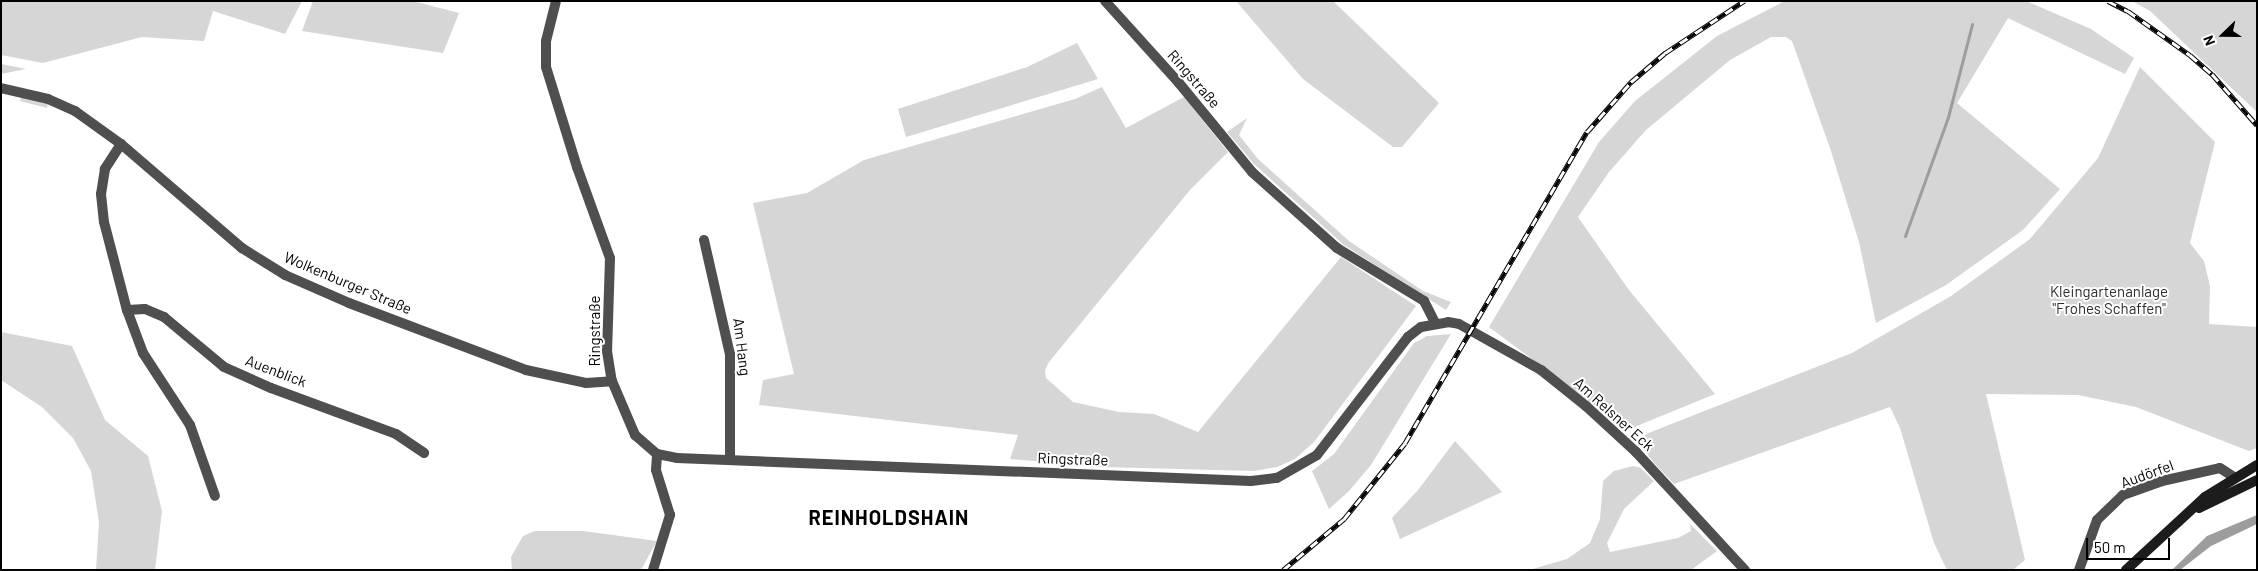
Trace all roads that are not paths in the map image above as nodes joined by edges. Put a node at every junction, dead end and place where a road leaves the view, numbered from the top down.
1 (556, 1) edge
2 (1105, 1) edge
3 (1, 88) edge
4 (121, 144) junction
5 (704, 240) dead end
6 (127, 310) junction
7 (1435, 323) junction
8 (612, 381) junction
9 (424, 453) dead end
10 (657, 454) junction
11 (730, 460) junction
12 (2257, 465) edge
13 (2234, 477) junction
14 (2257, 480) edge
15 (215, 496) dead end
16 (2179, 520) junction
17 (653, 570) edge
18 (1745, 570) edge
19 (2079, 570) edge
20 (2126, 570) edge

1 - 8 street, Ringstraße
2 - 7 street, Ringstraße
3 - 4 street, Wolkenburger Straße
4 - 6 street
4 - 8 street, Wolkenburger Straße
5 - 11 street, Am Hang
6 - 9 street, Auenblick
6 - 15 street
7 - 11 street, Ringstraße
7 - 18 street, Am Relsner Eck
8 - 10 street, Ringstraße
10 - 11 street, Ringstraße
10 - 17 street
12 - 13 main road
13 - 16 main road
13 - 19 street, Audörfel
14 - 16 main road
16 - 20 main road

